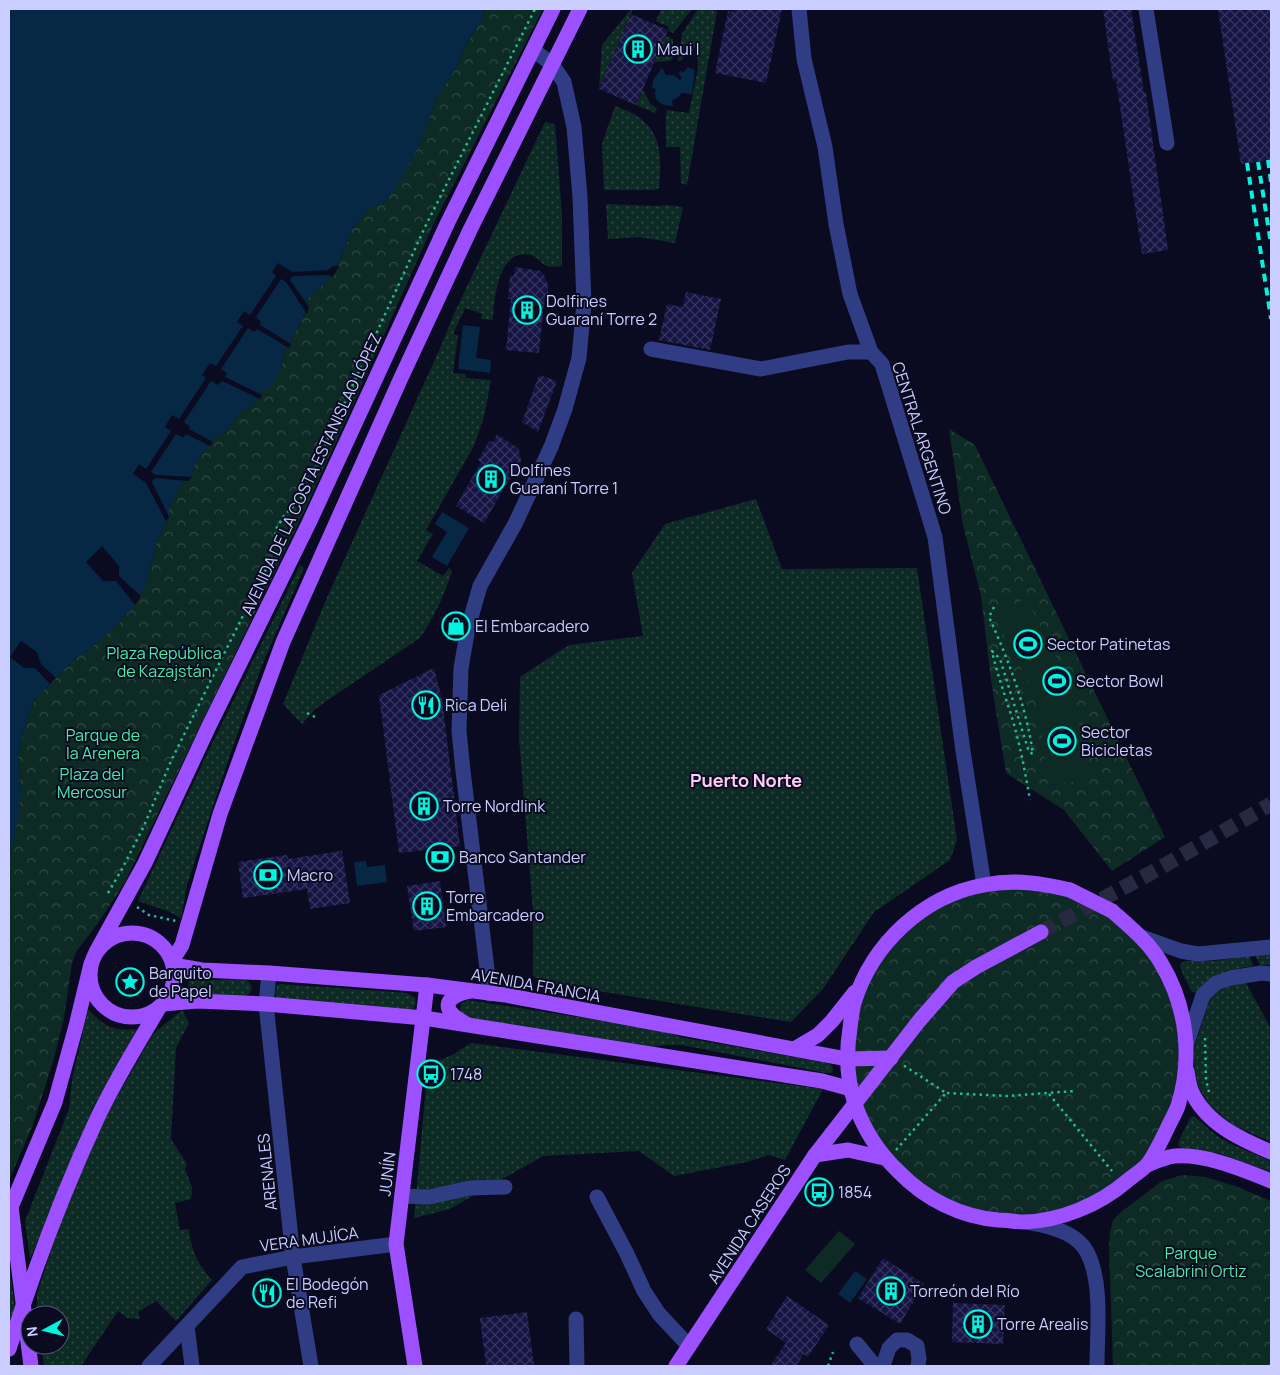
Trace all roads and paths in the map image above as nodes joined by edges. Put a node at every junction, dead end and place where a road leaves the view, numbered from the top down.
1 (535, 9) edge
2 (553, 9) edge
3 (580, 9) edge
4 (799, 9) edge
5 (1146, 9) edge
6 (533, 50) junction
7 (552, 64) junction
8 (1167, 143) dead end
9 (651, 348) dead end
10 (871, 352) junction
11 (994, 607) dead end
12 (308, 713) dead end
13 (315, 717) dead end
14 (1030, 800) dead end
15 (984, 885) junction
16 (108, 893) dead end
17 (135, 906) dead end
18 (180, 922) dead end
19 (1042, 932) tunnel mouth
20 (1142, 938) junction
21 (1271, 947) edge
22 (94, 958) junction
23 (173, 963) junction
24 (269, 972) junction
25 (1271, 974) edge
26 (862, 983) junction
27 (427, 985) junction
28 (471, 991) junction
29 (490, 994) junction
30 (266, 1004) junction
31 (161, 1006) junction
32 (424, 1018) junction
33 (468, 1025) junction
34 (1204, 1030) dead end
35 (1186, 1046) junction
36 (796, 1048) junction
37 (891, 1058) junction
38 (847, 1059) junction
39 (1186, 1067) junction
40 (851, 1089) junction
41 (1075, 1091) dead end
42 (946, 1093) junction
43 (1049, 1094) junction
44 (855, 1104) junction
45 (1203, 1110) junction
46 (1271, 1152) edge
47 (815, 1155) junction
48 (886, 1159) junction
49 (1147, 1165) junction
50 (1112, 1171) dead end
51 (1271, 1181) edge
52 (505, 1187) dead end
53 (402, 1196) junction
54 (598, 1197) dead end
55 (10, 1211) edge
56 (1024, 1222) junction
57 (396, 1244) junction
58 (293, 1257) junction
59 (23, 1304) junction
60 (576, 1319) dead end
61 (186, 1326) junction
62 (857, 1344) dead end
63 (689, 1346) junction
64 (9, 1349) edge
65 (833, 1352) dead end
66 (31, 1366) edge
67 (149, 1366) edge
68 (192, 1366) edge
69 (311, 1366) edge
70 (415, 1366) edge
71 (577, 1366) edge
72 (676, 1366) edge
73 (828, 1366) edge
74 (875, 1366) edge
75 (883, 1366) edge
76 (918, 1366) edge
77 (1098, 1366) edge

1 - 16 path
2 - 6 main road, AVENIDA DE LA COSTA ESTANISLAO LÓPEZ
3 - 7 main road
4 - 10 street, CENTRAL ARGENTINO
5 - 8 street
6 - 7 street
6 - 22 main road, AVENIDA DE LA COSTA ESTANISLAO LÓPEZ
7 - 23 main road
7 - 29 street
9 - 10 street
10 - 15 street, CENTRAL ARGENTINO
11 - 14 path
12 - 13 path
15 - 20 main road, bridge
15 - 26 main road
17 - 18 path
19 - 37 main road, AVENIDA CASEROS
20 - 21 street
20 - 35 main road
22 - 23 main road
22 - 31 main road
22 - 55 main road, AVENIDA DE LA COSTA ESTANISLAO LÓPEZ
23 - 24 main road, AVENIDA FRANCIA
23 - 31 main road
24 - 27 main road, AVENIDA FRANCIA
24 - 30 street, ARENALES
25 - 35 street
26 - 36 main road
26 - 38 main road
27 - 28 main road, AVENIDA FRANCIA
27 - 32 main road, JUNÍN
28 - 29 main road, AVENIDA FRANCIA
28 - 33 main road
29 - 36 main road, AVENIDA FRANCIA
30 - 31 main road
30 - 32 main road
30 - 58 street, ARENALES
31 - 59 main road
32 - 33 main road
32 - 53 main road, JUNÍN
33 - 40 main road
34 - 45 path
35 - 39 main road
36 - 38 main road, AVENIDA FRANCIA
37 - 38 main road, AVENIDA FRANCIA
37 - 42 path
37 - 44 main road, AVENIDA CASEROS
38 - 40 main road
39 - 45 main road
39 - 49 main road
40 - 44 main road
41 - 43 path
42 - 43 path
42 - 48 path
43 - 50 path
44 - 47 main road, AVENIDA CASEROS
44 - 48 main road
45 - 46 main road
47 - 48 main road
47 - 63 main road, AVENIDA CASEROS
48 - 56 main road
49 - 51 main road
49 - 56 main road
52 - 53 street
53 - 57 main road, JUNÍN
54 - 63 street
55 - 59 main road
56 - 77 street
57 - 58 street, VERA MUJÍCA
57 - 70 main road, JUNÍN
58 - 61 street, VERA MUJÍCA
58 - 69 street, ARENALES
59 - 64 main road
59 - 66 main road
60 - 71 street
61 - 67 street, VERA MUJÍCA
61 - 68 street
62 - 74 street
63 - 72 main road, AVENIDA CASEROS
65 - 73 path
75 - 76 street

